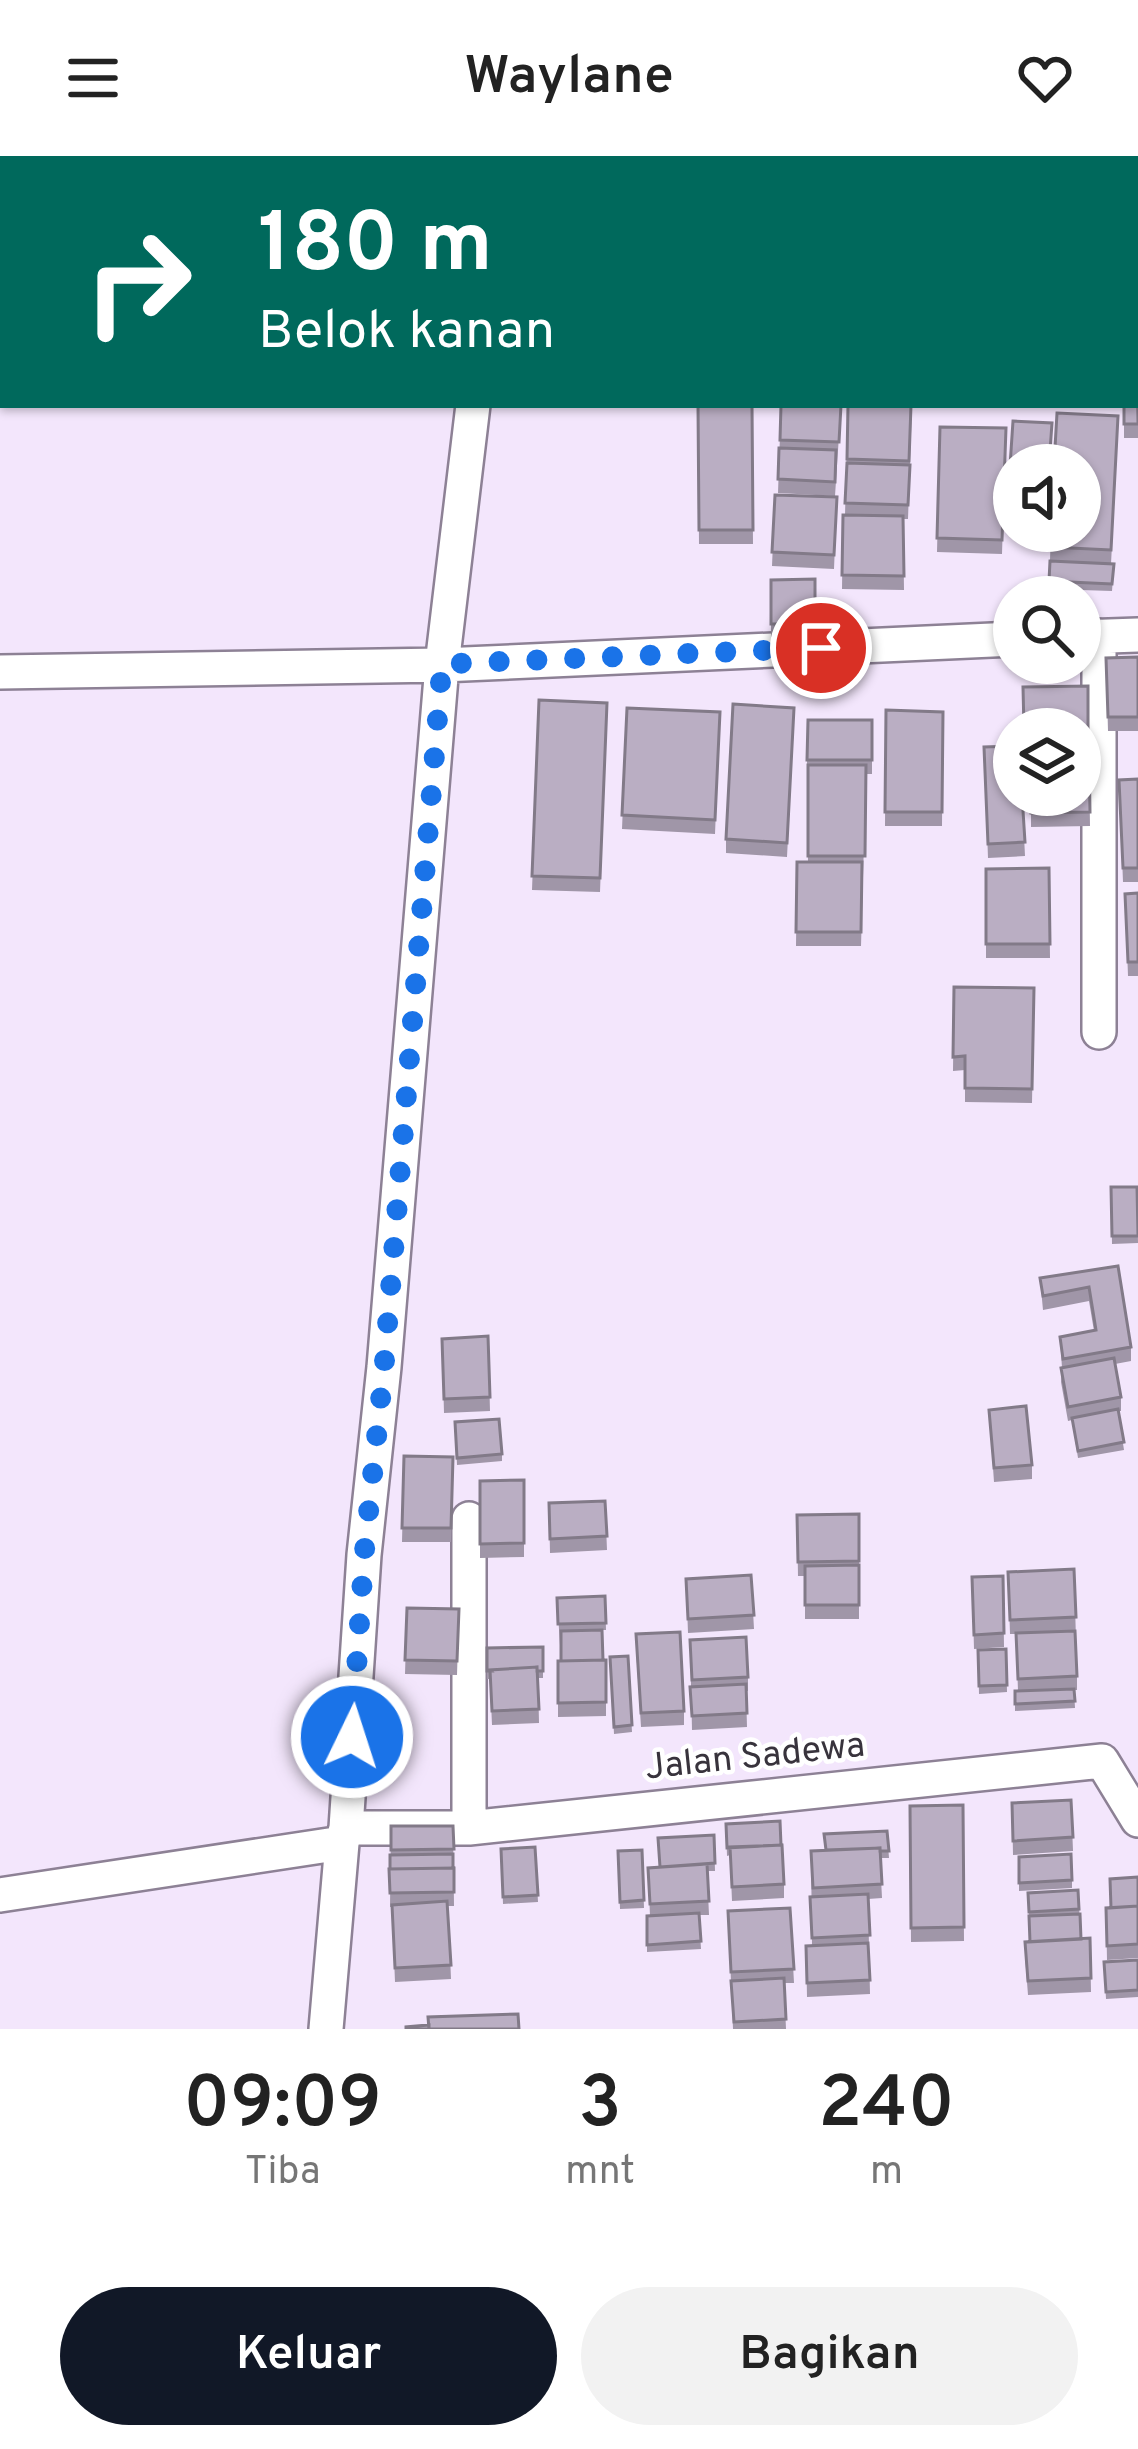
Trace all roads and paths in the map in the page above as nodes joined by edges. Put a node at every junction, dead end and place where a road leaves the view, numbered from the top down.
1 (473, 408) edge
2 (1138, 635) edge
3 (1101, 636) edge
4 (993, 640) edge
5 (442, 664) junction
6 (0, 672) edge
7 (1090, 684) edge
8 (1099, 1032) dead end
9 (469, 1519) dead end
10 (1138, 1820) edge
11 (469, 1828) junction
12 (344, 1836) junction
13 (0, 1894) edge
14 (326, 2029) edge

1 - 5 street
2 - 3 street
4 - 5 street
5 - 6 street
5 - 12 street
7 - 8 street
9 - 11 street
10 - 11 street, Jalan Sadewa
11 - 12 street, Jalan Sadewa
12 - 13 street, Jalan Sadewa
12 - 14 street

